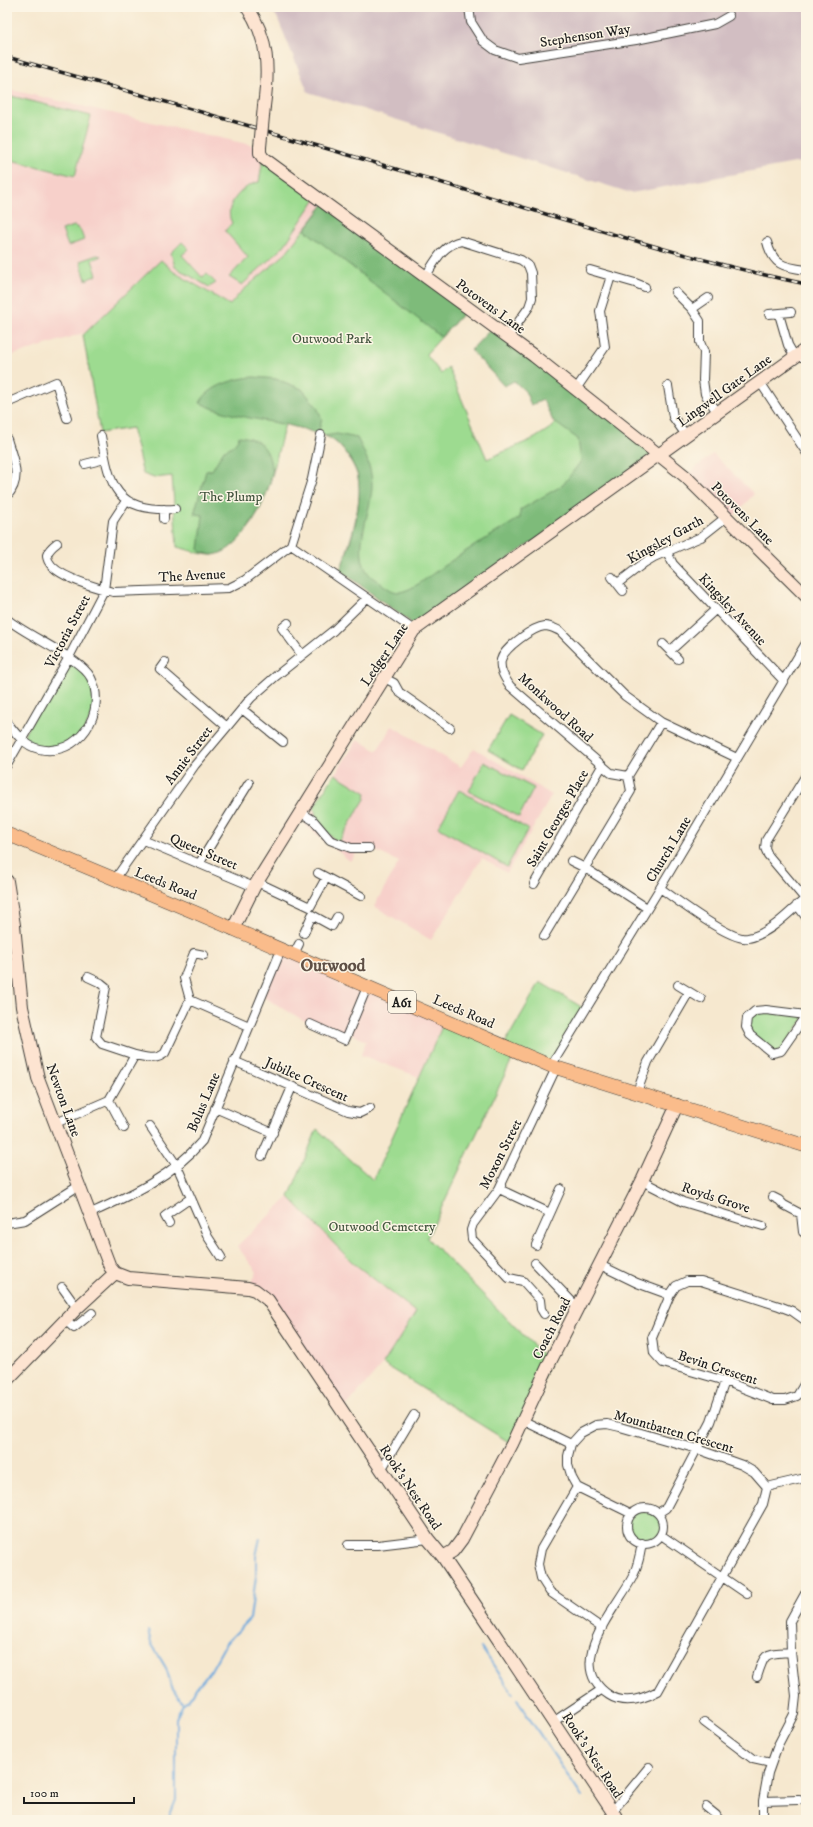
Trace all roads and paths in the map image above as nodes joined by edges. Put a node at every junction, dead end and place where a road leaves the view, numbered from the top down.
1 (247, 7) edge
2 (469, 7) edge
3 (728, 16) dead end
4 (768, 242) dead end
5 (590, 270) dead end
6 (806, 270) edge
7 (611, 276) junction
8 (425, 277) junction
9 (645, 287) dead end
10 (675, 292) dead end
11 (708, 298) dead end
12 (692, 310) junction
13 (791, 312) dead end
14 (769, 314) dead end
15 (779, 314) junction
16 (507, 338) junction
17 (806, 350) edge
18 (800, 357) edge
19 (760, 382) junction
20 (668, 386) dead end
21 (576, 389) junction
22 (7, 402) edge
23 (717, 412) junction
24 (67, 418) dead end
25 (321, 435) dead end
26 (686, 435) junction
27 (100, 436) dead end
28 (7, 439) edge
29 (805, 450) edge
30 (659, 455) junction
31 (105, 459) junction
32 (85, 464) dead end
33 (7, 496) edge
34 (126, 501) junction
35 (164, 509) junction
36 (175, 509) dead end
37 (725, 518) junction
38 (164, 519) dead end
39 (57, 543) dead end
40 (291, 545) junction
41 (667, 552) junction
42 (612, 577) dead end
43 (618, 583) junction
44 (104, 590) junction
45 (623, 591) dead end
46 (806, 596) edge
47 (367, 598) junction
48 (715, 610) junction
49 (7, 619) edge
50 (288, 623) dead end
51 (414, 630) junction
52 (806, 643) edge
53 (663, 644) dead end
54 (670, 651) junction
55 (302, 655) junction
56 (69, 657) junction
57 (678, 659) dead end
58 (165, 662) dead end
59 (384, 678) junction
60 (783, 680) junction
61 (242, 709) junction
62 (7, 722) edge
63 (661, 722) junction
64 (227, 727) junction
65 (450, 728) dead end
66 (21, 740) junction
67 (283, 742) dead end
68 (737, 758) junction
69 (7, 765) edge
70 (602, 766) junction
71 (806, 775) edge
72 (628, 776) junction
73 (249, 783) dead end
74 (300, 812) junction
75 (7, 834) edge
76 (143, 840) junction
77 (369, 848) dead end
78 (571, 861) dead end
79 (199, 864) junction
80 (585, 868) junction
81 (318, 873) dead end
82 (326, 878) junction
83 (115, 879) junction
84 (7, 881) edge
85 (534, 884) dead end
86 (255, 885) junction
87 (660, 888) junction
88 (361, 896) dead end
89 (806, 899) edge
90 (797, 906) junction
91 (647, 908) junction
92 (337, 917) dead end
93 (806, 917) edge
94 (233, 929) junction
95 (304, 933) dead end
96 (544, 936) dead end
97 (281, 950) junction
98 (204, 955) dead end
99 (88, 977) dead end
100 (678, 985) dead end
101 (367, 987) junction
102 (690, 992) junction
103 (701, 999) dead end
104 (190, 1000) junction
105 (806, 1015) edge
106 (310, 1024) dead end
107 (249, 1026) junction
108 (135, 1054) junction
109 (234, 1061) junction
110 (554, 1067) junction
111 (292, 1087) junction
112 (637, 1092) junction
113 (109, 1100) junction
114 (677, 1105) junction
115 (215, 1108) junction
116 (370, 1108) dead end
117 (56, 1123) junction
118 (150, 1126) dead end
119 (124, 1128) dead end
120 (273, 1133) junction
121 (806, 1146) edge
122 (262, 1156) dead end
123 (177, 1166) junction
124 (642, 1181) junction
125 (80, 1185) junction
126 (499, 1188) junction
127 (561, 1189) dead end
128 (773, 1197) dead end
129 (192, 1198) junction
130 (91, 1213) junction
131 (550, 1213) junction
132 (7, 1223) edge
133 (169, 1223) dead end
134 (763, 1226) dead end
135 (806, 1234) edge
136 (536, 1245) dead end
137 (221, 1257) dead end
138 (535, 1263) dead end
139 (600, 1265) junction
140 (115, 1273) junction
141 (62, 1287) dead end
142 (670, 1295) junction
143 (77, 1308) junction
144 (578, 1308) junction
145 (92, 1313) dead end
146 (544, 1314) dead end
147 (65, 1320) junction
148 (806, 1320) edge
149 (7, 1380) edge
150 (725, 1381) junction
151 (806, 1381) edge
152 (414, 1415) dead end
153 (524, 1421) junction
154 (571, 1444) junction
155 (697, 1449) junction
156 (381, 1470) junction
157 (801, 1479) dead end
158 (577, 1487) junction
159 (767, 1487) junction
160 (658, 1513) junction
161 (632, 1514) junction
162 (661, 1535) junction
163 (428, 1540) junction
164 (642, 1543) junction
165 (348, 1545) dead end
166 (443, 1557) junction
167 (723, 1577) junction
168 (806, 1592) edge
169 (747, 1594) dead end
170 (602, 1628) junction
171 (791, 1652) junction
172 (757, 1677) dead end
173 (601, 1690) junction
174 (553, 1722) junction
175 (704, 1722) dead end
176 (771, 1762) junction
177 (649, 1767) dead end
178 (799, 1800) dead end
179 (763, 1801) junction
180 (706, 1807) dead end
181 (615, 1816) edge
182 (719, 1820) edge
183 (763, 1820) edge

1 - 8 street, Potovens Lane, bridge
2 - 3 street, Stephenson Way
4 - 6 street
5 - 7 street
7 - 9 street
7 - 21 street
8 - 16 street, Potovens Lane
8 - 16 street
10 - 12 street
11 - 12 street
12 - 23 street
13 - 15 street
14 - 15 street
15 - 18 street
16 - 21 street, Potovens Lane
17 - 18 street, Lingwell Gate Lane
18 - 19 street, Lingwell Gate Lane
19 - 23 street, Lingwell Gate Lane
19 - 29 street
20 - 26 street
21 - 30 street, Potovens Lane
22 - 24 street
23 - 26 street, Lingwell Gate Lane
25 - 40 street
26 - 30 street, Lingwell Gate Lane
27 - 31 street
28 - 33 street
30 - 37 street, Potovens Lane
30 - 51 street, Ledger Lane
31 - 32 street
31 - 34 street
34 - 35 street
34 - 44 street, Victoria Street
35 - 36 street
35 - 38 street
37 - 41 street, Kingsley Garth
37 - 46 street, Potovens Lane
39 - 44 street, The Avenue
40 - 44 street, The Avenue
40 - 47 street
41 - 43 street, Kingsley Garth
41 - 48 street, Kingsley Avenue
42 - 43 street
43 - 45 street
44 - 56 street, Victoria Street
47 - 51 street
47 - 55 street
48 - 54 street
48 - 60 street, Kingsley Avenue
49 - 56 street
50 - 55 street
51 - 59 street, Ledger Lane
52 - 60 street, Church Lane
53 - 54 street
54 - 57 street
55 - 61 street
56 - 66 street, Victoria Street
56 - 66 street
58 - 64 street, Annie Street
59 - 65 street
59 - 74 street, Ledger Lane
60 - 68 street, Church Lane
61 - 64 street
61 - 67 street
62 - 66 street
63 - 68 street, Monkwood Road
63 - 70 street, Monkwood Road
63 - 72 street
64 - 76 street, Annie Street
66 - 69 street, Victoria Street
68 - 87 street, Church Lane
70 - 72 street, Monkwood Road
70 - 85 street, Saint Georges Place
71 - 89 street
72 - 80 street
73 - 79 street
74 - 77 street
74 - 86 street, Ledger Lane
75 - 83 main road, Leeds Road / A61
76 - 79 street, Queen Street
76 - 83 street, Annie Street
78 - 80 street
79 - 86 street, Queen Street
80 - 91 street
80 - 96 street
81 - 82 street
82 - 86 street, Queen Street
82 - 88 street
83 - 94 main road, Leeds Road / A61
84 - 117 street, Newton Lane
86 - 94 street, Ledger Lane
87 - 90 street
87 - 91 street, Church Lane
89 - 90 street
90 - 93 street
91 - 110 street, Church Lane
92 - 95 street
94 - 97 main road, Leeds Road / A61
97 - 101 main road, Leeds Road / A61
97 - 107 street, Bolus Lane
98 - 104 street
99 - 108 street
100 - 102 street
101 - 106 street
101 - 110 main road, Leeds Road / A61
102 - 103 street
102 - 112 street
104 - 107 street
104 - 108 street
105 - 105 street
107 - 109 street, Bolus Lane
108 - 113 street
109 - 111 street, Jubilee Crescent
109 - 115 street, Bolus Lane
110 - 112 main road, Leeds Road / A61
110 - 126 street, Moxon Street
111 - 116 street, Jubilee Crescent
111 - 120 street
112 - 114 main road, Leeds Road / A61
113 - 117 street
113 - 119 street
114 - 121 main road, Leeds Road / A61
114 - 124 street, Coach Road
115 - 120 street
115 - 123 street, Bolus Lane
117 - 125 street, Newton Lane
118 - 123 street
120 - 122 street
123 - 129 street
123 - 130 street, Bolus Lane
124 - 134 street, Royds Grove
124 - 139 street, Coach Road
125 - 130 street, Newton Lane
125 - 132 street
126 - 131 street
126 - 146 street, Moxon Street
127 - 131 street
128 - 135 street
129 - 133 street
129 - 137 street
130 - 140 street, Newton Lane
131 - 136 street
138 - 144 street
139 - 142 street
139 - 144 street, Coach Road
140 - 143 street
140 - 156 street, Rook's Nest Road
141 - 143 street
142 - 148 street, Bevin Crescent
142 - 150 street, Bevin Crescent
143 - 147 street
144 - 153 street, Coach Road
145 - 147 street
147 - 149 street
150 - 151 street, Bevin Crescent
150 - 155 street
152 - 156 street
153 - 154 street
153 - 166 street, Coach Road
154 - 155 street, Mountbatten Crescent
154 - 158 street
155 - 159 street, Mountbatten Crescent
155 - 160 street
156 - 163 street, Rook's Nest Road
157 - 159 street
158 - 161 street
158 - 170 street
159 - 167 street
160 - 161 street
160 - 162 street
161 - 164 street
162 - 164 street
162 - 167 street
163 - 165 street
163 - 166 street, Rook's Nest Road
164 - 170 street
166 - 174 street, Rook's Nest Road
167 - 169 street
167 - 173 street
168 - 171 street
170 - 173 street
171 - 172 street
171 - 176 street
173 - 174 street
174 - 181 street, Rook's Nest Road
175 - 176 street
176 - 179 street
177 - 181 street
178 - 179 street
179 - 183 street
180 - 182 street

